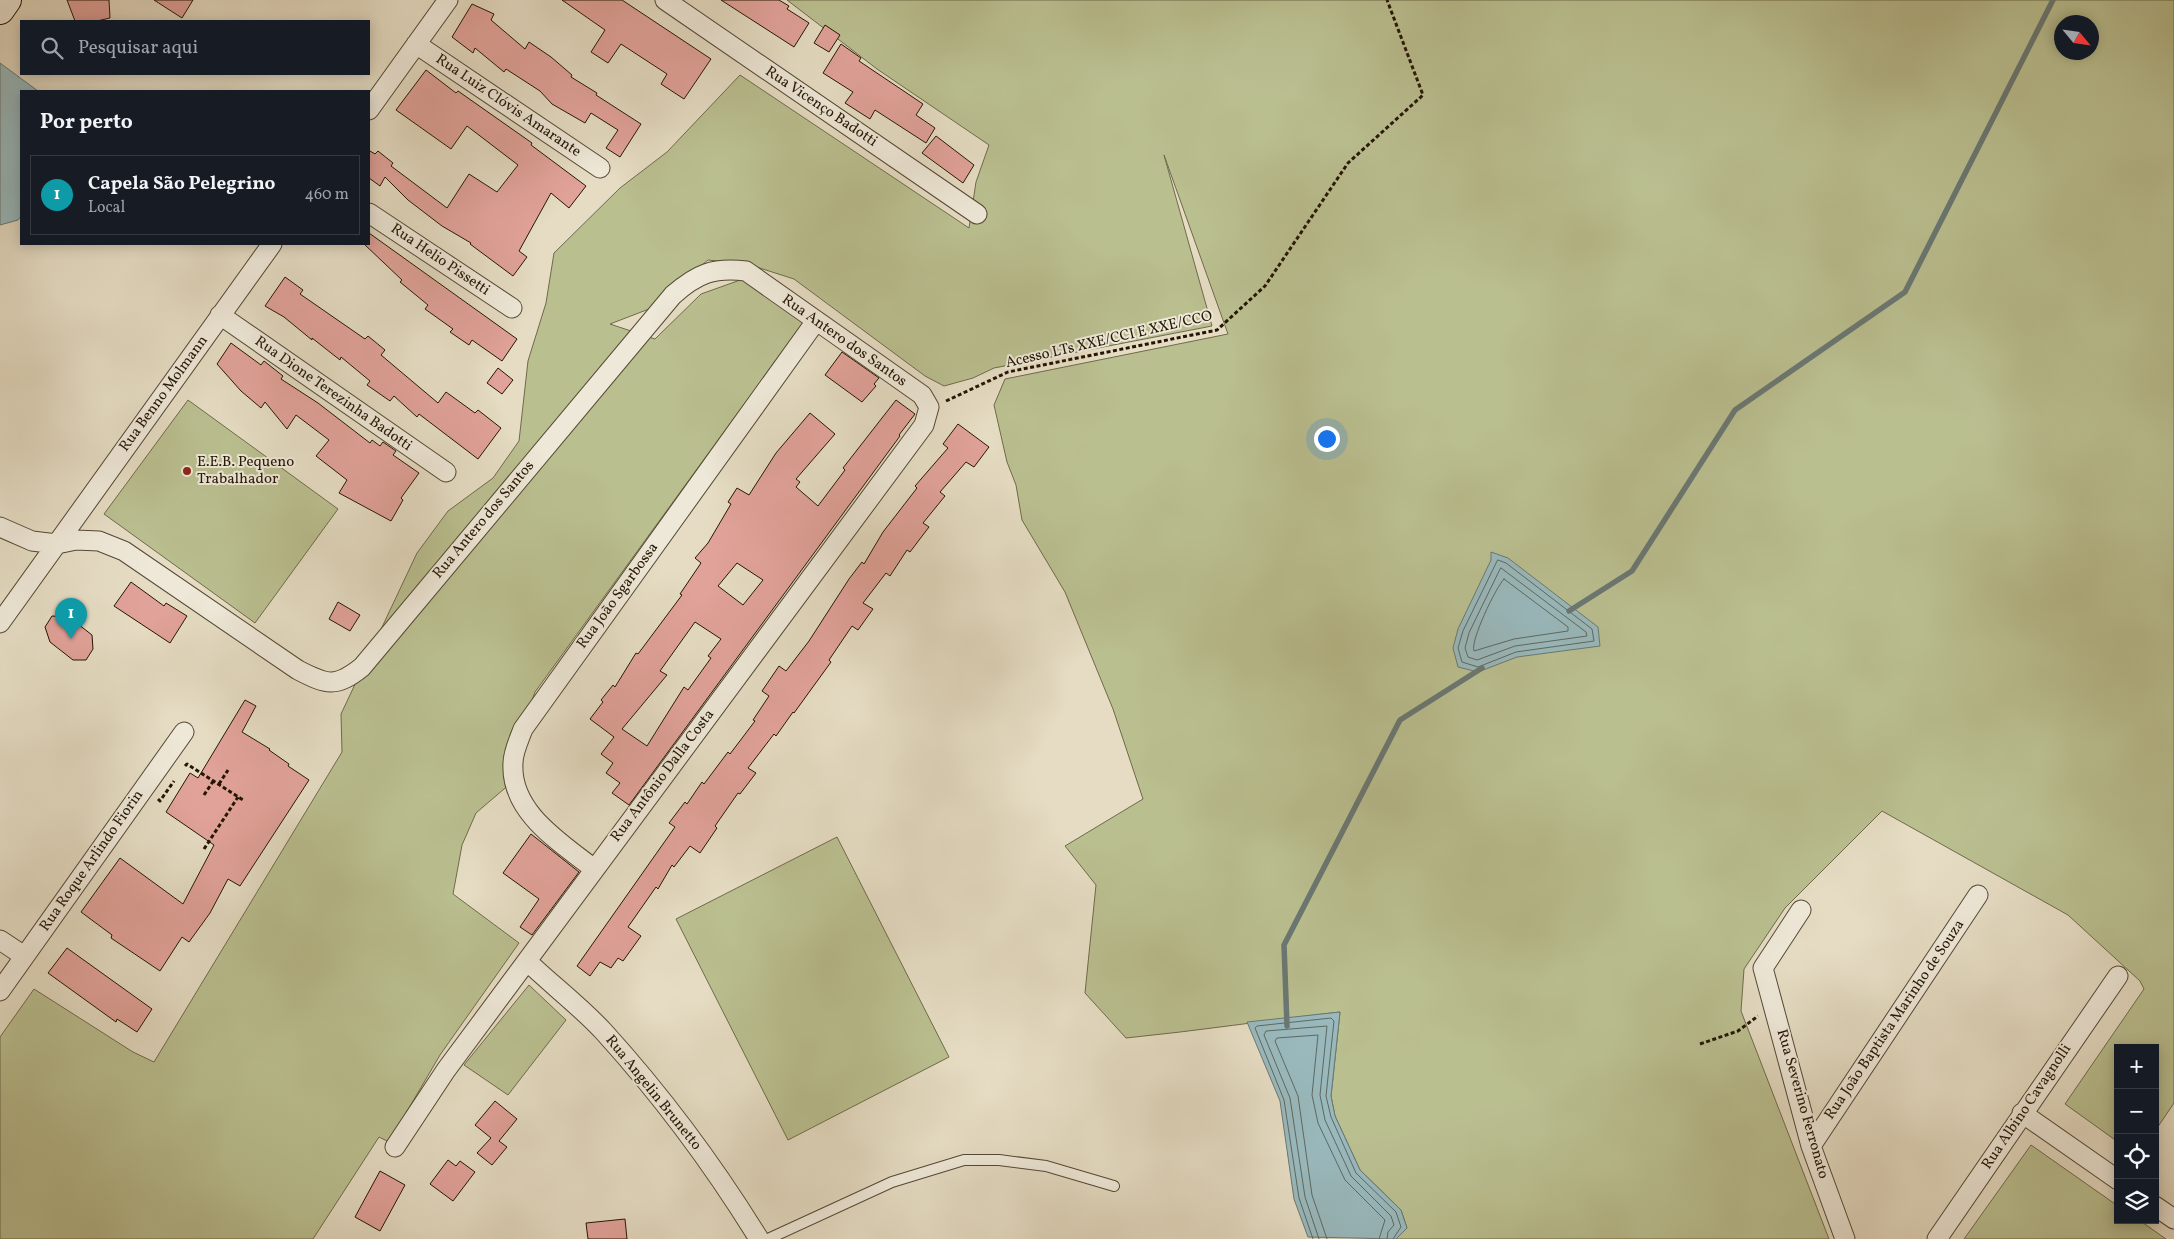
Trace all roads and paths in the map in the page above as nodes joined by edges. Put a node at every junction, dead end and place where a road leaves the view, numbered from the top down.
1 (8, 0) edge
2 (448, 0) edge
3 (665, 0) edge
4 (1387, 0) edge
5 (0, 10) edge
6 (416, 44) junction
7 (370, 109) edge
8 (600, 168) dead end
9 (370, 214) edge
10 (976, 214) dead end
11 (271, 245) edge
12 (512, 308) dead end
13 (220, 315) junction
14 (816, 321) junction
15 (929, 406) junction
16 (446, 472) dead end
17 (0, 528) edge
18 (57, 544) junction
19 (0, 623) edge
20 (184, 732) dead end
21 (228, 770) dead end
22 (182, 771) dead end
23 (176, 778) dead end
24 (214, 780) junction
25 (219, 784) junction
26 (144, 788) junction
27 (204, 795) dead end
28 (238, 797) junction
29 (243, 800) dead end
30 (204, 849) dead end
31 (594, 869) junction
32 (1978, 895) dead end
33 (1801, 910) dead end
34 (0, 940) edge
35 (24, 956) junction
36 (528, 962) junction
37 (2118, 976) dead end
38 (0, 990) edge
39 (1773, 1005) junction
40 (1700, 1044) dead end
41 (2022, 1114) junction
42 (1811, 1146) junction
43 (395, 1147) dead end
44 (2117, 1179) edge
45 (1114, 1186) dead end
46 (2159, 1209) edge
47 (2174, 1219) edge
48 (759, 1239) edge
49 (768, 1239) edge
50 (1845, 1239) edge
51 (1937, 1239) edge

1 - 5 street
2 - 6 street
3 - 10 street, Rua Vicenço Badotti
4 - 15 path, Acesso LTs XXE/CCI E XXE/CCO
6 - 7 street
6 - 8 street, Rua Luiz Clóvis Amarante
9 - 12 street, Rua Helio Pissetti
11 - 13 street, Rua Benno Molmann
13 - 16 street, Rua Dione Terezinha Badotti
13 - 18 street, Rua Benno Molmann
14 - 15 street, Rua Antero dos Santos
14 - 18 street, Rua Antero dos Santos
14 - 31 street, Rua João Sgarbossa
15 - 31 street, Rua Antônio Dalla Costa
17 - 18 street, Rua Antero dos Santos
18 - 19 street, Rua Benno Molmann
20 - 26 street, Rua Roque Arlindo Fiorin
21 - 25 path
22 - 24 path
23 - 26 path
24 - 25 path
24 - 27 path
25 - 28 path
26 - 35 street, Rua Roque Arlindo Fiorin
28 - 29 path
28 - 30 path
31 - 36 street, Rua Antônio Dalla Costa
32 - 42 street, Rua João Baptista Marinho de Souza
33 - 39 street, Rua Severino Ferronato
34 - 35 street
35 - 38 street, Rua Roque Arlindo Fiorin
36 - 43 street, Rua Antônio Dalla Costa
36 - 48 street, Rua Angelin Brunetto
37 - 41 street, Rua Albino Cavagnolli
39 - 40 path
39 - 42 street, Rua Severino Ferronato
41 - 44 street
41 - 51 street, Rua Albino Cavagnolli
42 - 50 street, Rua Severino Ferronato
45 - 49 lane
46 - 47 street

